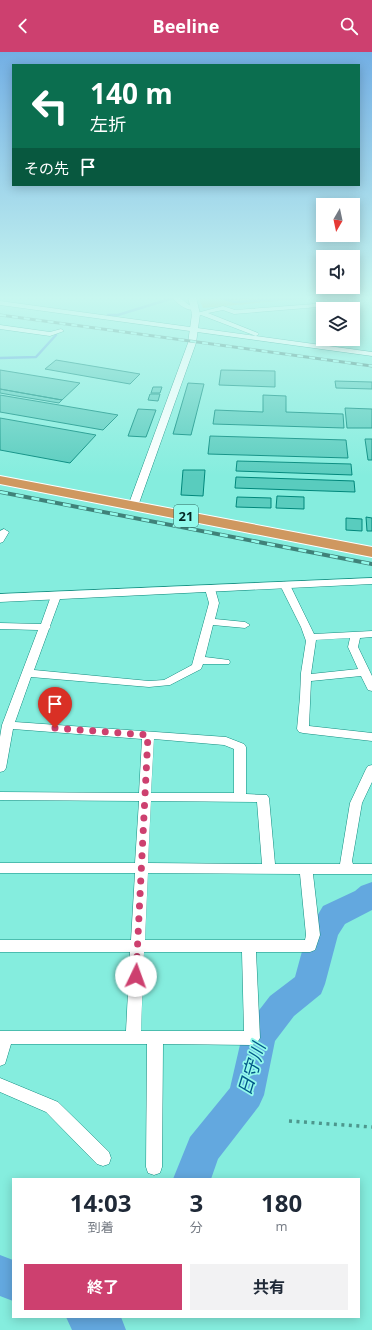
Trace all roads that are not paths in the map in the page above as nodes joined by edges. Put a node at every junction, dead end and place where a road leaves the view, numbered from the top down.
1 (186, 357) edge
2 (0, 480) edge
3 (133, 506) junction
4 (372, 552) edge
5 (372, 580) edge
6 (285, 585) junction
7 (210, 589) junction
8 (56, 596) junction
9 (0, 598) edge
10 (209, 622) junction
11 (245, 625) dead end
12 (0, 626) edge
13 (46, 627) junction
14 (372, 634) edge
15 (356, 635) junction
16 (310, 637) junction
17 (199, 660) junction
18 (225, 662) dead end
19 (364, 672) junction
20 (28, 673) junction
21 (306, 678) junction
22 (372, 688) edge
23 (8, 725) junction
24 (148, 735) junction
25 (372, 737) edge
26 (0, 764) edge
27 (372, 769) edge
28 (0, 796) edge
29 (145, 797) junction
30 (240, 798) junction
31 (0, 868) edge
32 (141, 869) junction
33 (269, 869) junction
34 (306, 869) junction
35 (347, 869) junction
36 (372, 869) edge
37 (0, 946) edge
38 (137, 946) junction
39 (249, 946) junction
40 (3, 1037) edge
41 (133, 1038) junction
42 (155, 1038) junction
43 (0, 1059) edge
44 (0, 1085) edge
45 (102, 1158) dead end
46 (154, 1167) dead end

1 - 3 street
2 - 3 highway, 21
3 - 4 highway, 21
5 - 6 street
6 - 7 street
6 - 16 street
7 - 8 street
7 - 10 street
8 - 9 street
8 - 13 street
10 - 11 street
10 - 17 street
12 - 13 street
13 - 20 street
14 - 15 street
15 - 16 street
15 - 19 street
16 - 21 street
17 - 18 street
17 - 20 street
19 - 21 street
19 - 22 street
20 - 23 street
21 - 25 street
23 - 24 street
23 - 26 street
24 - 29 street
24 - 30 street
27 - 35 street
28 - 29 street
29 - 30 street
29 - 32 street
30 - 33 street
31 - 32 street
32 - 33 street
32 - 38 street
33 - 34 street
34 - 35 street
34 - 39 street
35 - 36 street
37 - 38 street
38 - 39 street
38 - 41 street
39 - 42 street
40 - 41 street
40 - 43 street
41 - 42 street
42 - 46 street
44 - 45 street

